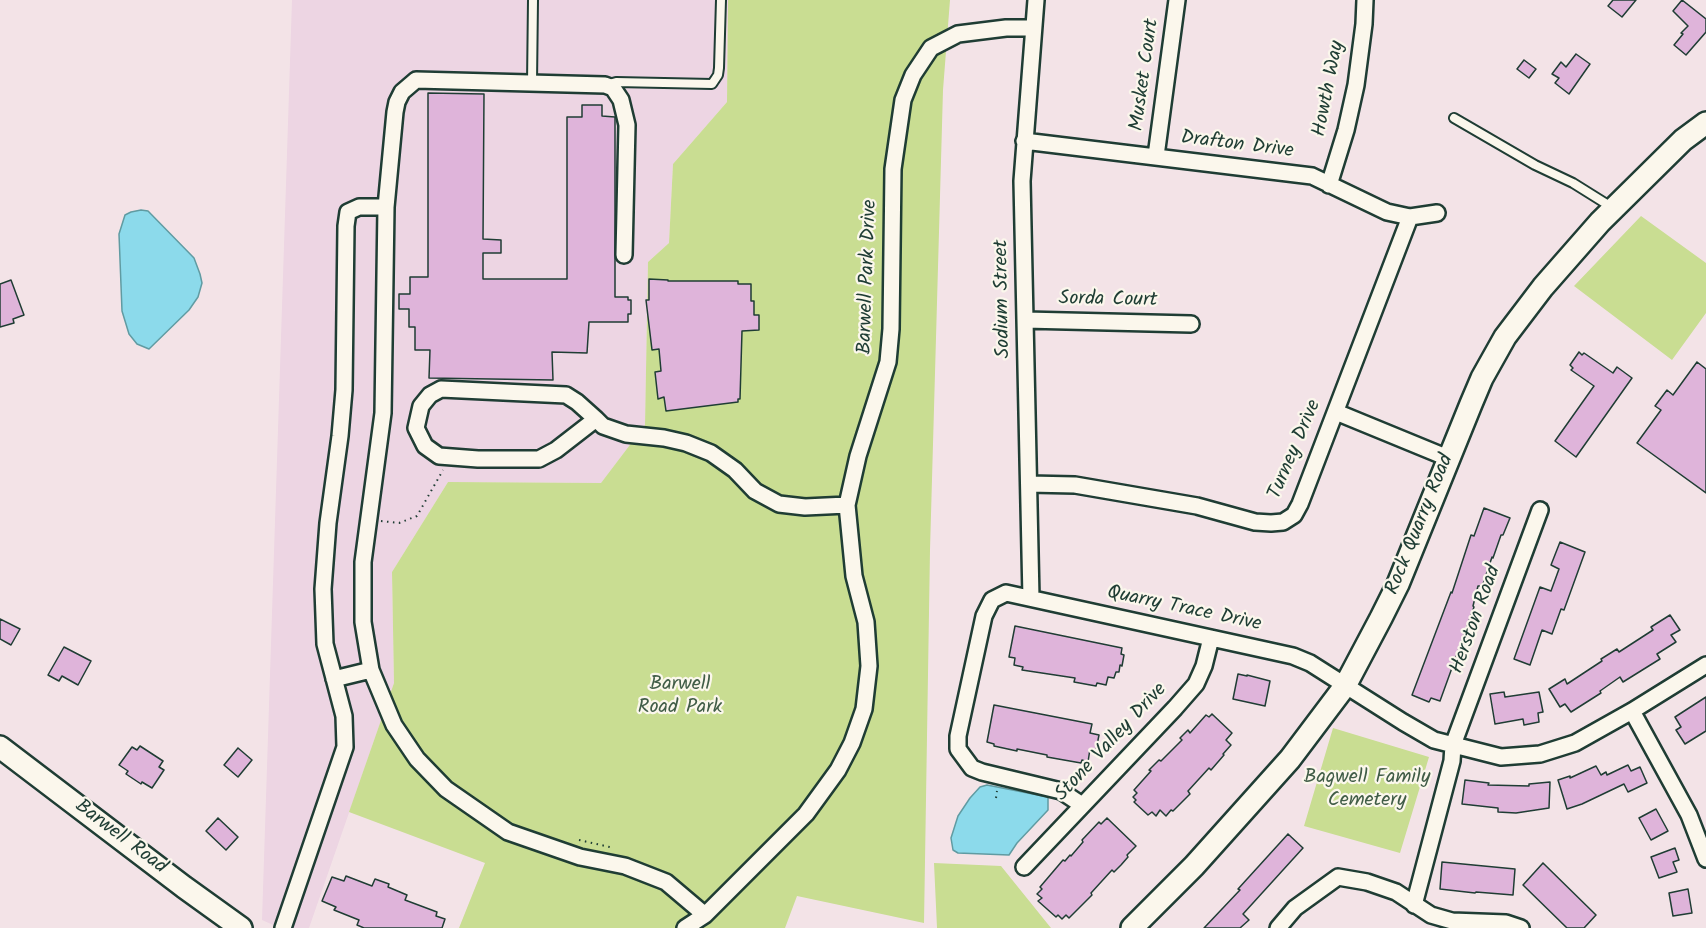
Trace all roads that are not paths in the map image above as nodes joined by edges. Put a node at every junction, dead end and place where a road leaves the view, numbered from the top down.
1 (533, 0) edge
2 (722, 0) edge
3 (1036, 0) edge
4 (1178, 0) edge
5 (1365, 0) edge
6 (1033, 28) junction
7 (532, 83) junction
8 (604, 85) junction
9 (1454, 118) dead end
10 (1706, 123) edge
11 (1024, 141) junction
12 (1156, 156) junction
13 (1329, 185) junction
14 (387, 207) junction
15 (1614, 208) junction
16 (1437, 213) dead end
17 (1410, 217) junction
18 (624, 255) dead end
19 (1025, 321) junction
20 (1191, 324) dead end
21 (1336, 412) junction
22 (596, 419) junction
23 (1448, 458) junction
24 (1029, 484) junction
25 (847, 505) junction
26 (1540, 510) dead end
27 (1031, 598) junction
28 (1211, 638) junction
29 (1706, 665) edge
30 (371, 670) junction
31 (334, 680) junction
32 (1345, 686) junction
33 (1632, 711) junction
34 (1454, 745) junction
35 (0, 747) edge
36 (1082, 805) junction
37 (1706, 859) edge
38 (1024, 867) dead end
39 (1414, 905) junction
40 (705, 922) edge
41 (241, 928) edge
42 (283, 928) edge
43 (685, 928) edge
44 (1132, 928) edge
45 (1278, 928) edge
46 (1521, 928) edge

1 - 7 lane
2 - 8 lane
3 - 6 street, Sodium Street
4 - 12 street, Musket Court
5 - 13 street, Howth Way
6 - 11 street, Sodium Street
6 - 25 street, Barwell Park Drive
7 - 8 street
7 - 14 street
8 - 18 street
9 - 15 lane
10 - 15 main road, Rock Quarry Road
11 - 12 street, Drafton Drive
11 - 19 street, Sodium Street
12 - 13 street, Drafton Drive
13 - 17 street, Drafton Drive
14 - 30 street
14 - 31 street
15 - 23 main road, Rock Quarry Road
16 - 17 street, Drafton Drive
17 - 21 street, Turney Drive
19 - 20 street, Sorda Court
19 - 24 street, Sodium Street
21 - 23 street
21 - 24 street, Turney Drive
22 - 22 street
22 - 25 street
23 - 32 main road, Rock Quarry Road
24 - 27 street, Sodium Street
25 - 40 street, Barwell Park Drive
26 - 34 street, Herston Road
27 - 28 street, Quarry Trace Drive
27 - 36 street, Quarry Trace Drive
28 - 32 street, Quarry Trace Drive
28 - 36 street, Stone Valley Drive
29 - 33 street, Quarry Trace Drive
30 - 31 street
30 - 40 street
31 - 42 street
32 - 34 street, Quarry Trace Drive
32 - 44 main road, Rock Quarry Road
33 - 34 street, Quarry Trace Drive
33 - 37 street
34 - 39 street, Herston Road
35 - 41 main road, Barwell Road
36 - 38 street, Stone Valley Drive
39 - 45 street
39 - 46 street
40 - 43 street, Barwell Park Drive

